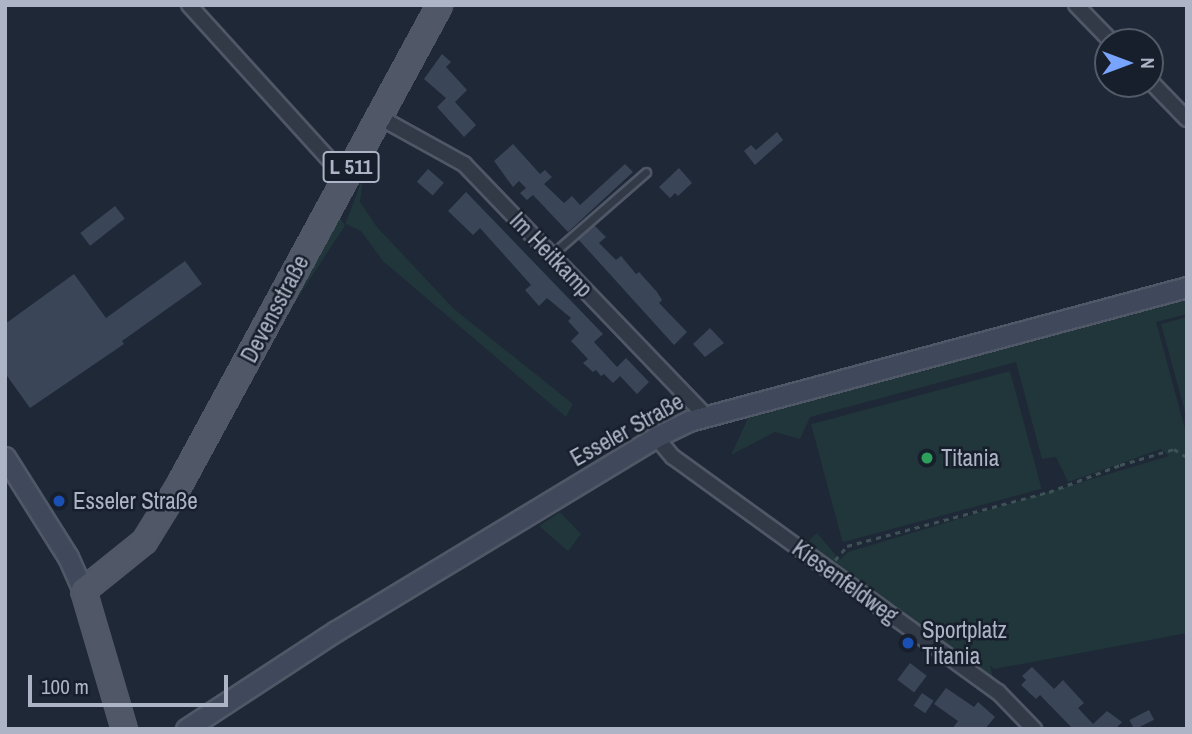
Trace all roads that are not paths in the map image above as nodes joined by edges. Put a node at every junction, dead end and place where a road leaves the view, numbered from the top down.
1 (189, 5) edge
2 (439, 5) edge
3 (1076, 5) edge
4 (1098, 28) edge
5 (1164, 96) edge
6 (379, 117) junction
7 (1187, 119) edge
8 (646, 172) dead end
9 (345, 177) junction
10 (551, 255) junction
11 (1187, 287) edge
12 (705, 415) junction
13 (656, 437) junction
14 (5, 457) edge
15 (83, 590) junction
16 (124, 729) edge
17 (186, 729) edge
18 (1034, 729) edge

1 - 9 street
2 - 6 main road, Devensstraße / L 511
3 - 4 street
5 - 7 street
6 - 9 main road, Devensstraße / L 511
6 - 10 street, Im Heitkamp
8 - 10 lane
9 - 15 main road, Devensstraße / L 511
10 - 12 street, Im Heitkamp
11 - 12 main road, Esseler Straße
12 - 13 main road, Esseler Straße
13 - 17 main road, Esseler Straße
13 - 18 street, Kiesenfeldweg
14 - 15 main road
15 - 16 main road

